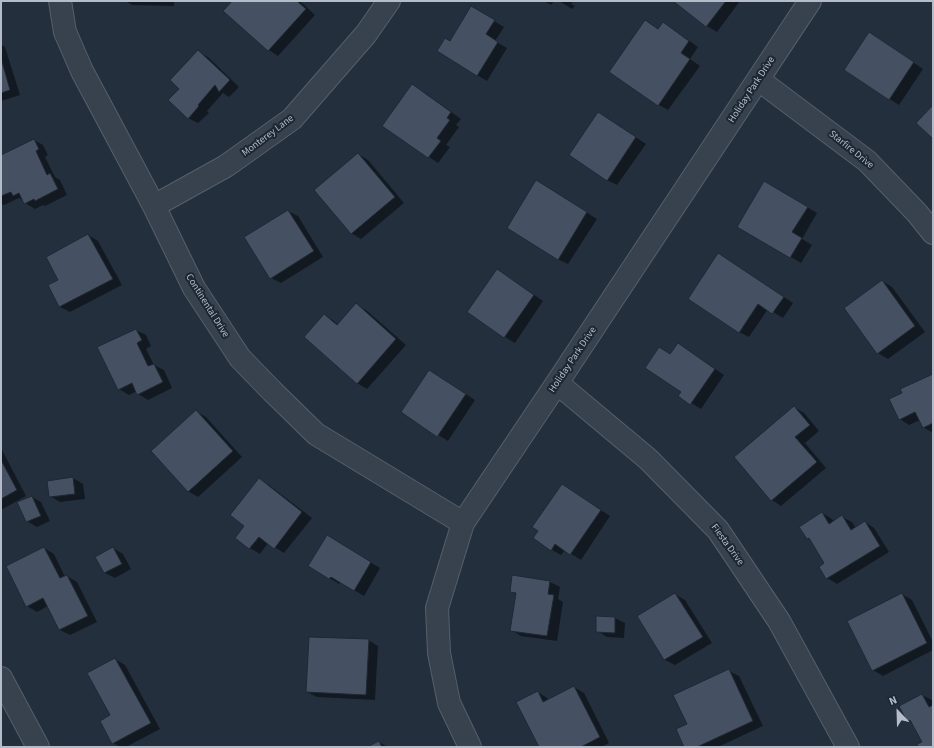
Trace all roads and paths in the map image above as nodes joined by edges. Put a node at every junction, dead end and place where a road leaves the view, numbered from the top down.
1 (60, 1) edge
2 (389, 1) edge
3 (810, 1) edge
4 (759, 80) junction
5 (154, 206) junction
6 (933, 233) edge
7 (557, 383) junction
8 (463, 523) junction
9 (1, 678) edge
10 (38, 747) edge
11 (470, 747) edge
12 (848, 747) edge

1 - 5 street, Continental Drive
2 - 5 street, Monterey Lane
3 - 4 street, Holiday Park Drive
4 - 6 street, Starfire Drive
4 - 7 street, Holiday Park Drive
5 - 8 street, Continental Drive
7 - 8 street, Holiday Park Drive
7 - 12 street, Fiesta Drive
8 - 11 street, Holiday Park Drive
9 - 10 street

